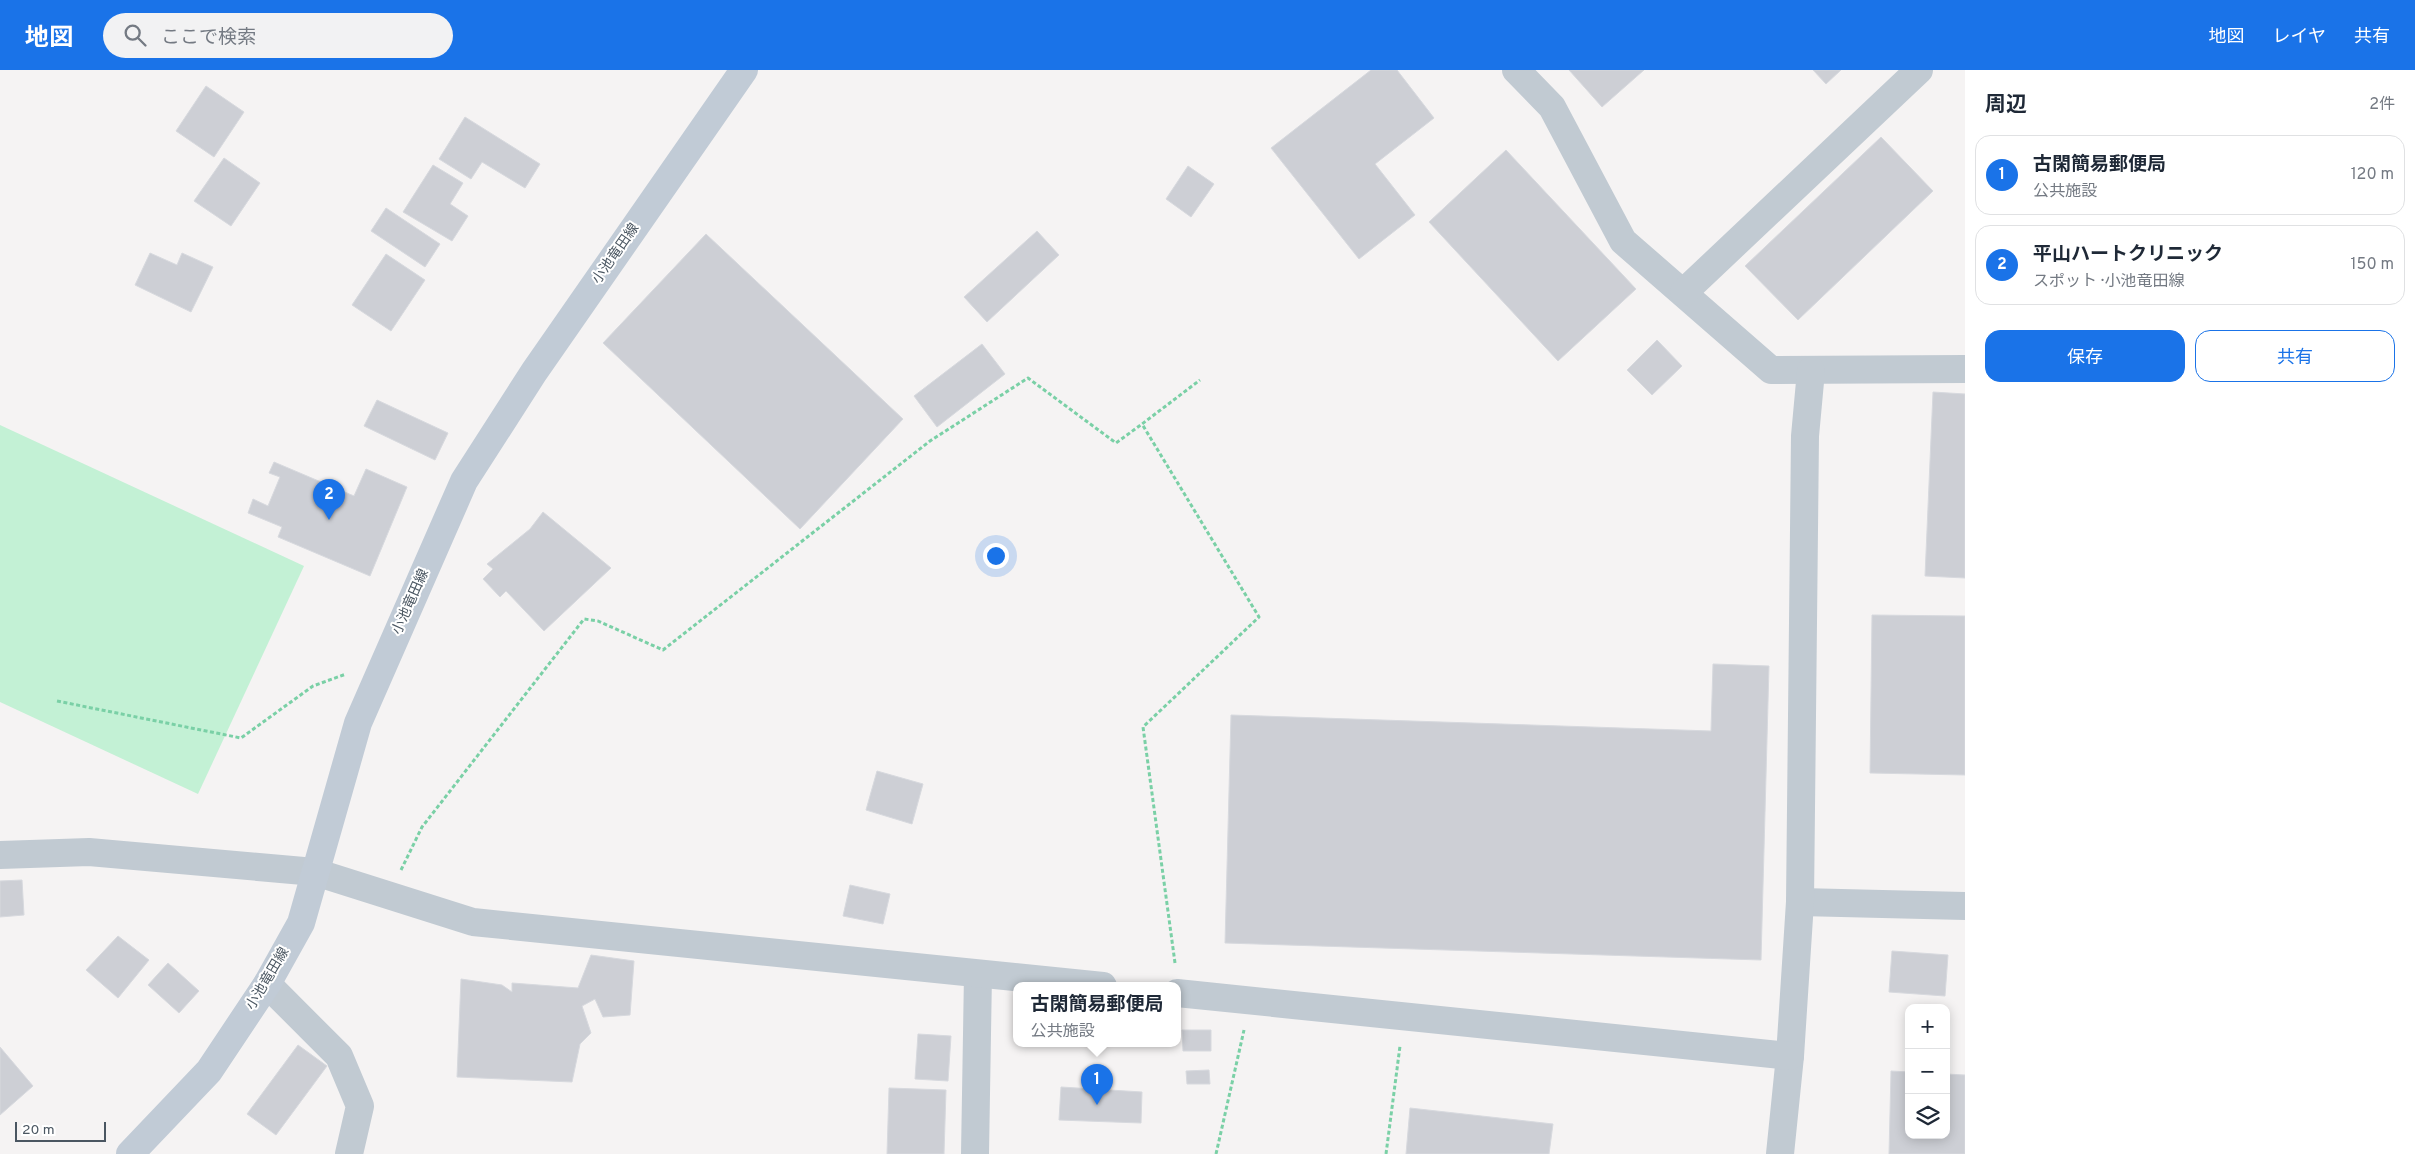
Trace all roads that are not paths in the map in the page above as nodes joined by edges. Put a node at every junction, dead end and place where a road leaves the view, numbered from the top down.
1 (744, 70) edge
2 (1516, 70) edge
3 (1919, 70) edge
4 (1684, 292) junction
5 (1965, 369) edge
6 (1811, 371) junction
7 (0, 855) edge
8 (315, 872) junction
9 (1800, 902) junction
10 (1965, 906) edge
11 (978, 974) junction
12 (1061, 982) edge
13 (267, 984) junction
14 (1181, 994) edge
15 (1790, 1056) junction
16 (130, 1154) edge
17 (349, 1154) edge
18 (975, 1154) edge
19 (1780, 1154) edge

1 - 8 main road, 小池竜田線
2 - 4 street
3 - 4 street
4 - 6 street
5 - 6 street
6 - 9 street
7 - 8 street
8 - 11 street
8 - 13 main road, 小池竜田線
9 - 10 street
9 - 15 street
11 - 12 street
11 - 18 street
13 - 16 main road, 小池竜田線
13 - 17 street
14 - 15 street
15 - 19 street

